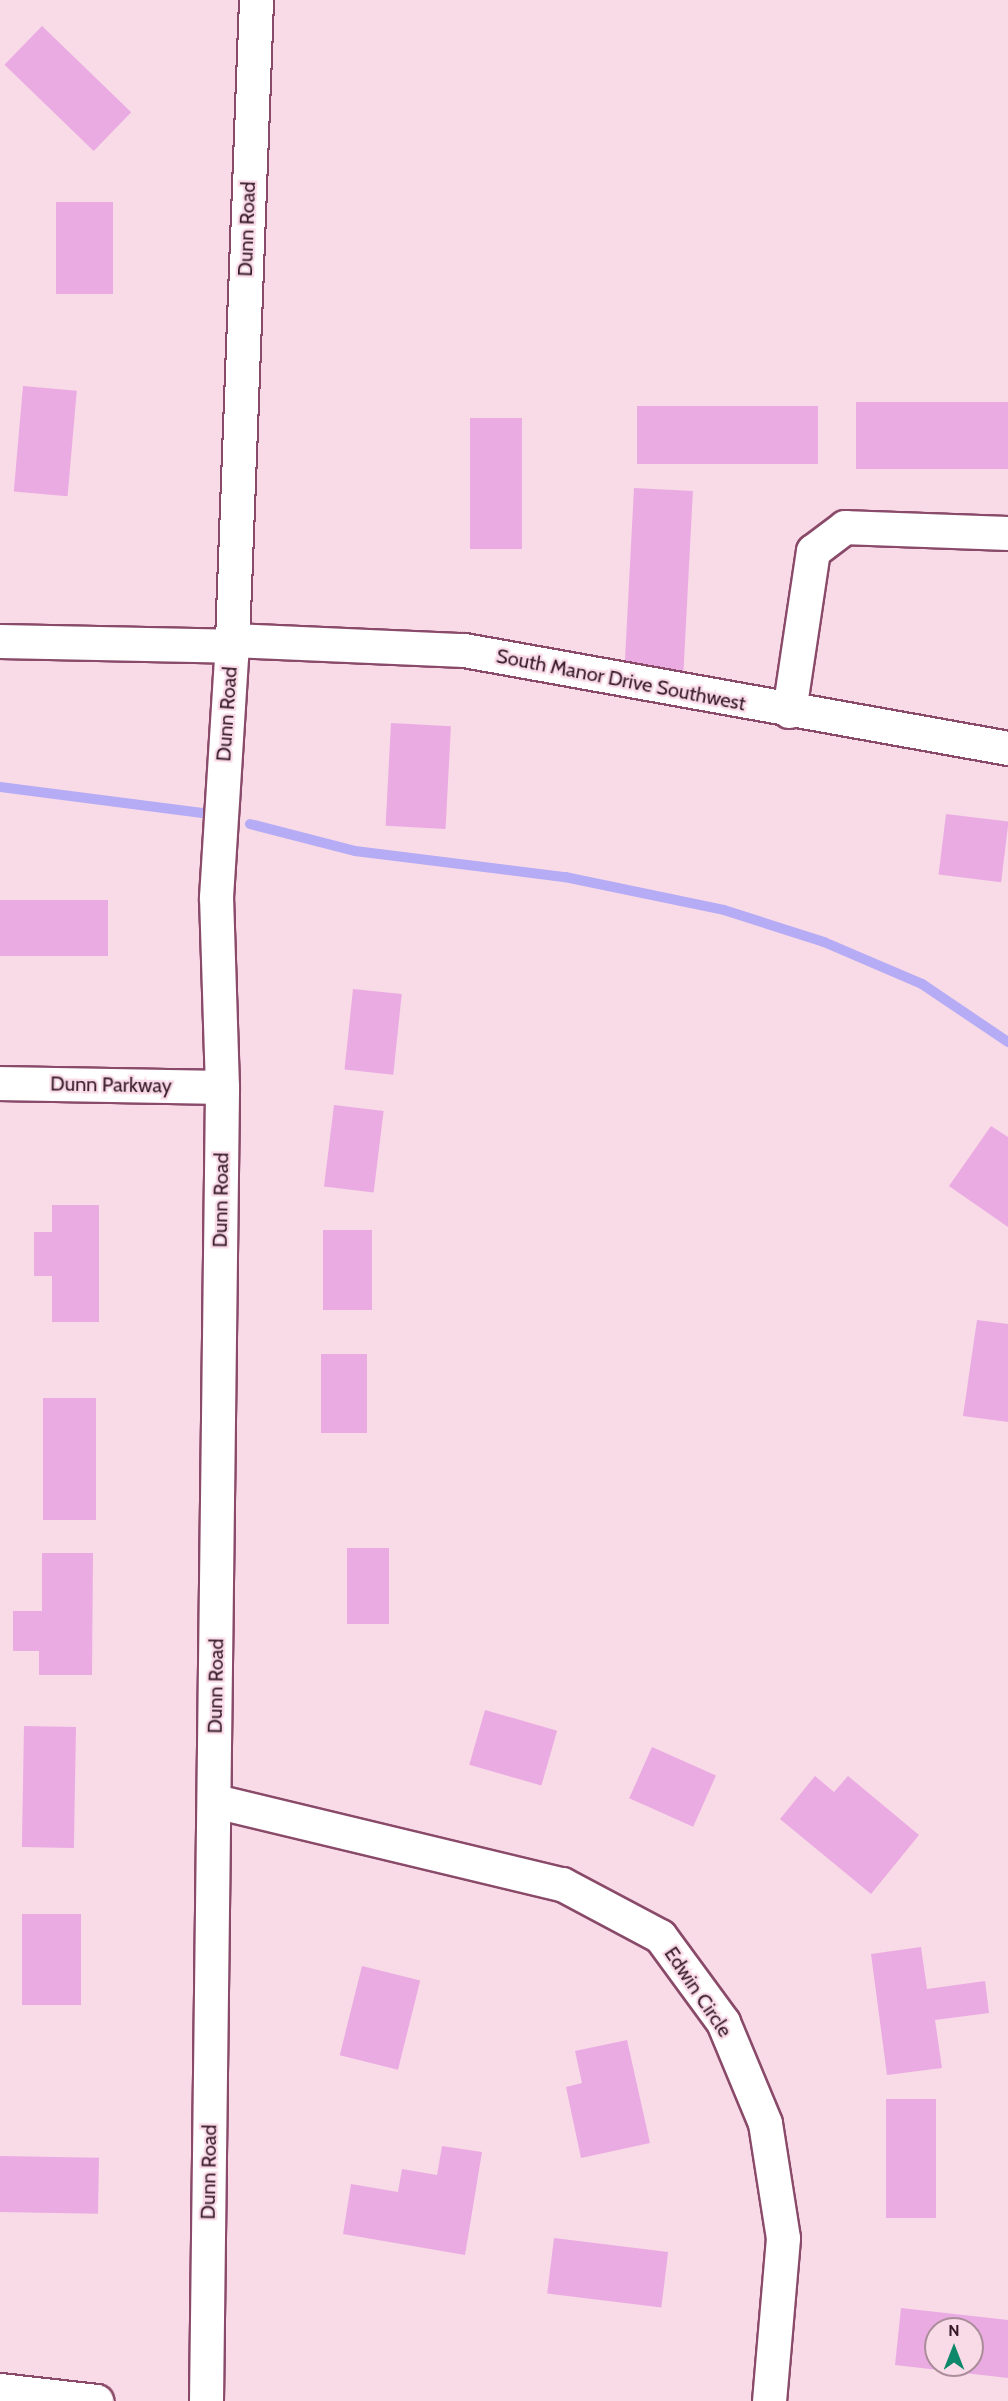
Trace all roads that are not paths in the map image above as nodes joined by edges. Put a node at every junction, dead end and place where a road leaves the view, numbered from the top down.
1 (256, 0) edge
2 (1008, 533) edge
3 (0, 641) edge
4 (232, 643) junction
5 (789, 711) junction
6 (1008, 748) edge
7 (0, 1083) edge
8 (222, 1087) junction
9 (215, 1801) junction
10 (0, 2390) edge
11 (96, 2401) edge
12 (206, 2401) edge
13 (769, 2401) edge

1 - 4 street, Dunn Road
2 - 5 street
3 - 4 street, South Manor Drive Southwest
4 - 5 street, South Manor Drive Southwest
4 - 8 street, Dunn Road
5 - 6 street, South Manor Drive Southwest
7 - 8 street, Dunn Parkway
8 - 9 street, Dunn Road
9 - 12 street, Dunn Road
9 - 13 street, Edwin Circle
10 - 11 street

